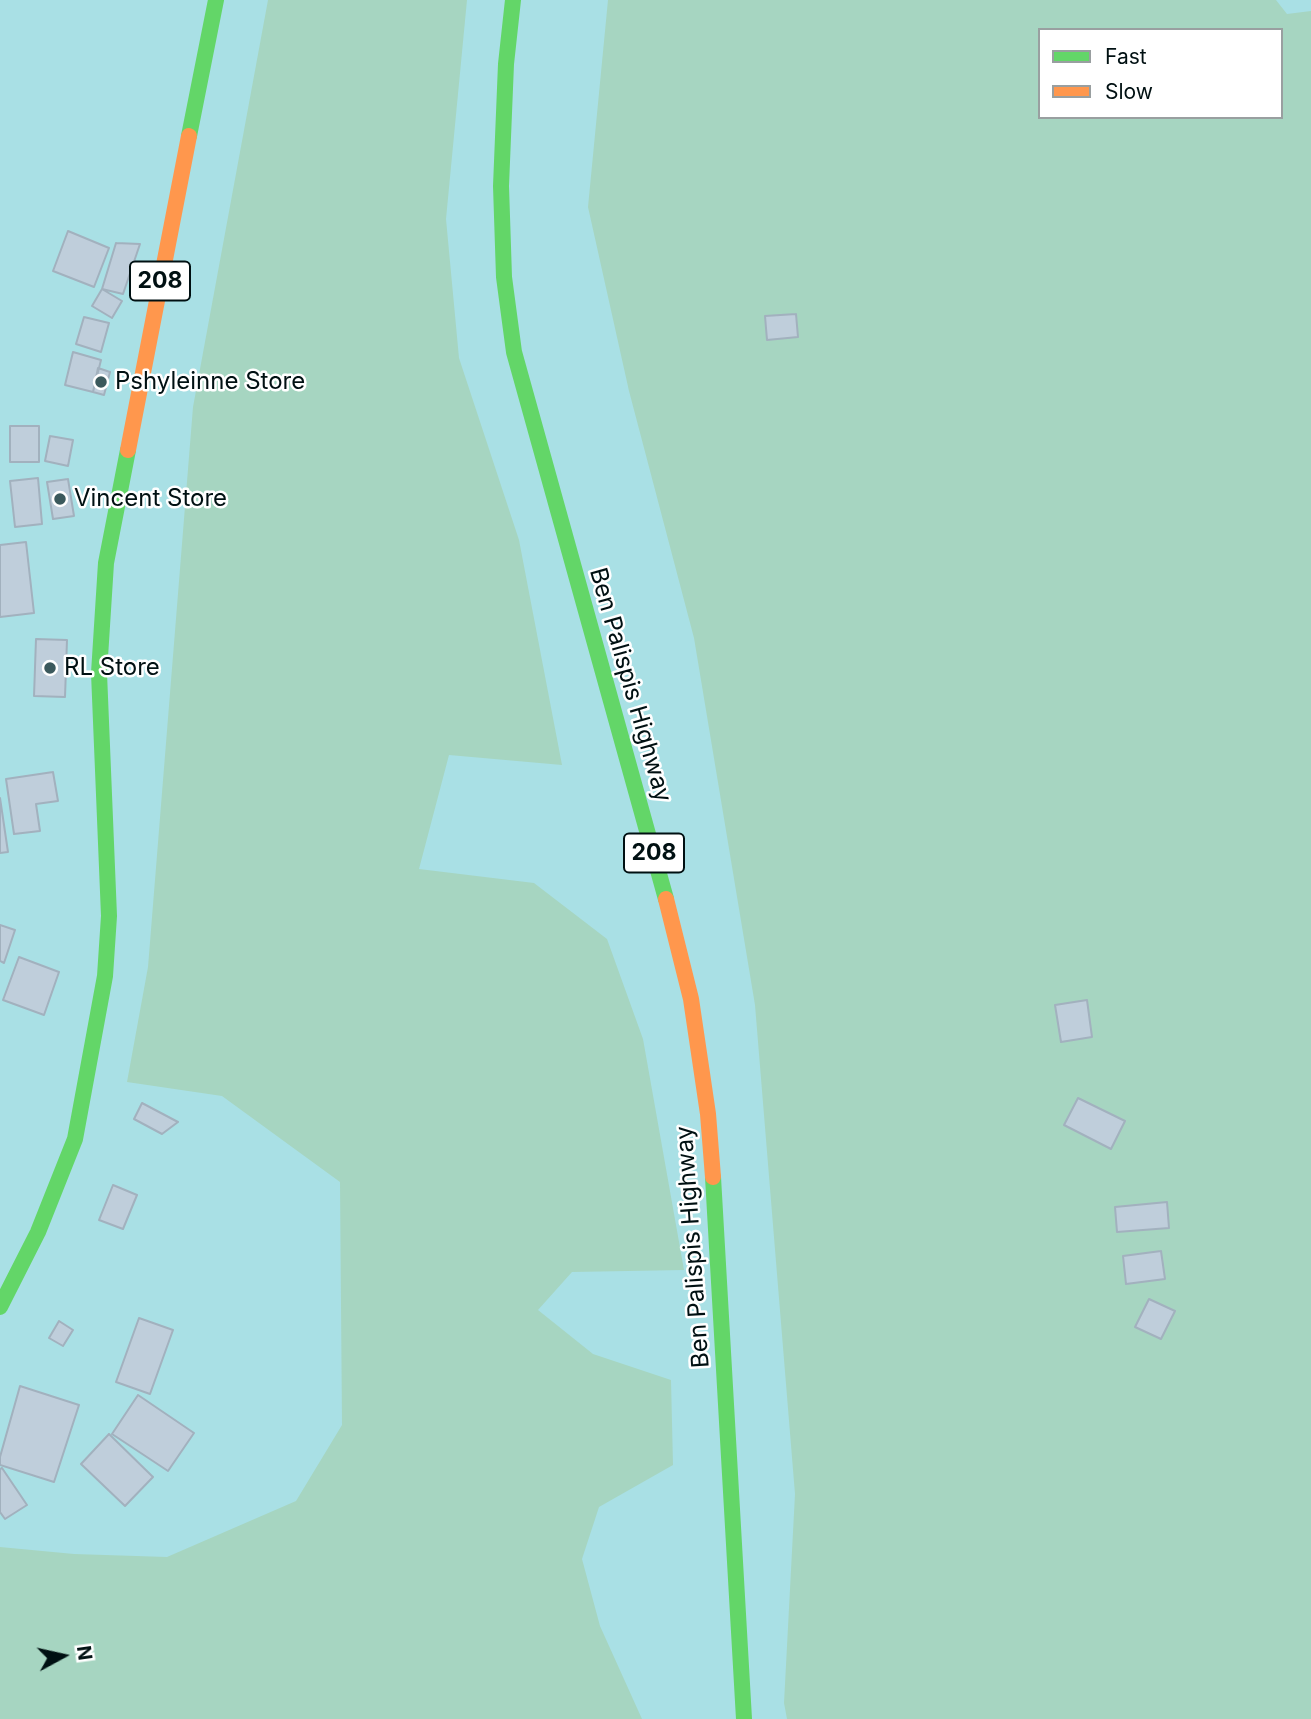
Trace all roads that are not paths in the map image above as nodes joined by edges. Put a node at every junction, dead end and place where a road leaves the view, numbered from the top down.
1 (216, 0) edge
2 (513, 0) edge
3 (0, 1307) edge
4 (744, 1719) edge

1 - 3 main road, 208
2 - 4 main road, Ben Palispis Highway / 208

